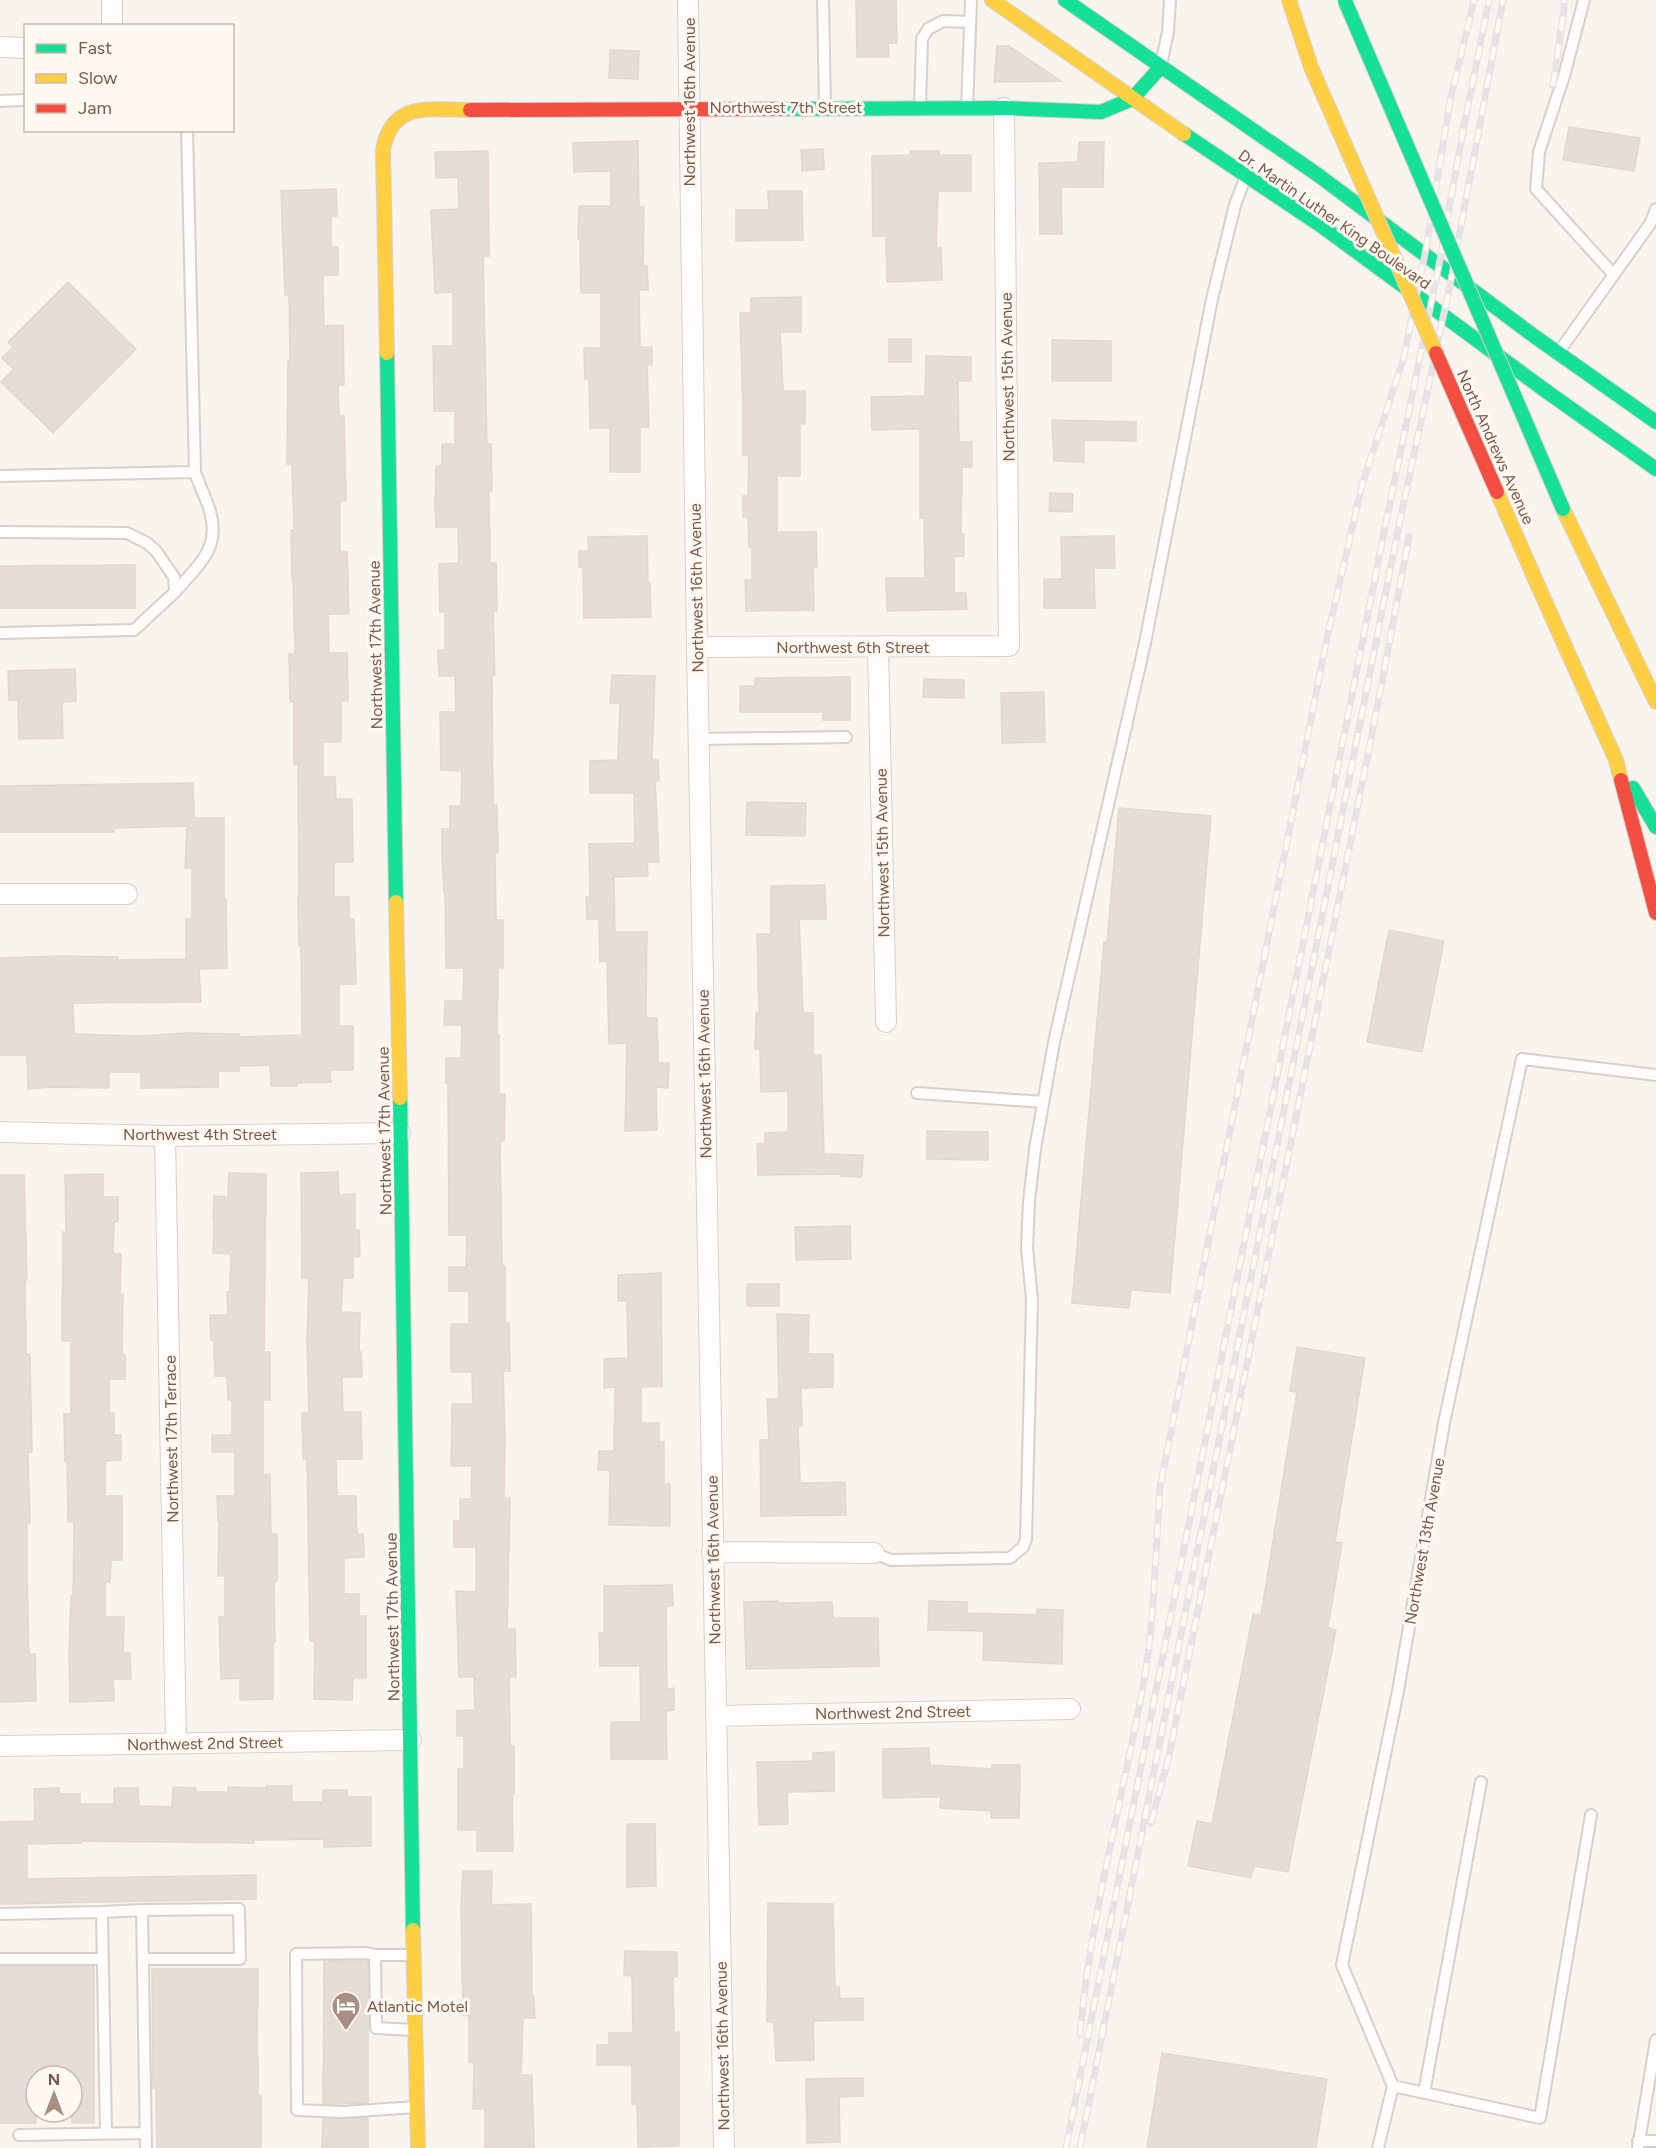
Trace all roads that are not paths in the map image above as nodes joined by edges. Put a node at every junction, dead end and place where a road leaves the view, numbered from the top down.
1 (112, 0) edge
2 (688, 0) edge
3 (823, 0) edge
4 (971, 0) edge
5 (992, 0) edge
6 (1065, 0) edge
7 (1170, 0) edge
8 (1289, 0) edge
9 (1345, 0) edge
10 (1584, 0) edge
11 (970, 22) junction
12 (112, 24) edge
13 (0, 47) edge
14 (24, 48) edge
15 (1160, 68) junction
16 (1132, 99) junction
17 (24, 100) edge
18 (0, 101) edge
19 (688, 107) junction
20 (825, 107) junction
21 (920, 108) junction
22 (967, 108) junction
23 (1004, 108) junction
24 (398, 118) joint
25 (187, 132) edge
26 (1246, 176) junction
27 (1656, 209) edge
28 (1614, 275) junction
29 (1558, 353) junction
30 (1656, 422) edge
31 (1656, 469) edge
32 (195, 472) junction
33 (0, 476) edge
34 (0, 532) edge
35 (175, 592) junction
36 (0, 633) edge
37 (1009, 646) joint
38 (697, 647) junction
39 (878, 647) junction
40 (1656, 702) edge
41 (846, 737) dead end
42 (698, 740) junction
43 (1616, 760) junction
44 (1656, 827) edge
45 (0, 894) edge
46 (128, 894) dead end
47 (1656, 913) edge
48 (886, 1022) dead end
49 (1656, 1075) edge
50 (917, 1093) dead end
51 (1043, 1102) junction
52 (0, 1132) edge
53 (400, 1133) junction
54 (165, 1136) junction
55 (712, 1552) junction
56 (874, 1553) joint
57 (1070, 1709) dead end
58 (716, 1716) junction
59 (411, 1740) junction
60 (176, 1743) junction
61 (0, 1746) edge
62 (1481, 1782) dead end
63 (1591, 1815) dead end
64 (142, 1910) junction
65 (102, 1912) junction
66 (0, 1914) edge
67 (375, 1955) junction
68 (413, 1955) junction
69 (0, 1959) edge
70 (103, 1959) junction
71 (143, 1959) junction
72 (414, 2030) junction
73 (1656, 2040) edge
74 (1393, 2086) junction
75 (1424, 2093) junction
76 (416, 2107) junction
77 (146, 2133) junction
78 (106, 2134) junction
79 (19, 2135) dead end
80 (1656, 2141) edge
81 (1638, 2145) edge
82 (146, 2148) edge
83 (417, 2148) edge
84 (724, 2148) edge
85 (1378, 2148) edge

1 - 12 street
2 - 19 street, Northwest 16th Avenue
3 - 20 lane
4 - 11 lane
5 - 16 main road, Dr. Martin Luther King Boulevard
6 - 15 main road, Dr. Martin Luther King Boulevard
7 - 15 lane
8 - 43 main road, North Andrews Avenue, bridge
9 - 40 main road, bridge
10 - 28 lane
11 - 21 lane
11 - 22 lane
13 - 14 street
15 - 16 main road, Northwest 7th Street
15 - 29 main road, Dr. Martin Luther King Boulevard
16 - 23 main road, Northwest 7th Street
16 - 26 main road, Dr. Martin Luther King Boulevard
17 - 18 lane
19 - 20 main road, Northwest 7th Street
19 - 24 main road, Northwest 7th Street
19 - 38 street, Northwest 16th Avenue
20 - 21 main road, Northwest 7th Street
21 - 22 main road, Northwest 7th Street
22 - 23 main road, Northwest 7th Street
23 - 37 street, Northwest 15th Avenue
24 - 53 main road, Northwest 17th Avenue
25 - 32 lane
26 - 31 main road, Dr. Martin Luther King Boulevard
26 - 51 lane
27 - 28 lane
28 - 29 lane
29 - 30 main road, Dr. Martin Luther King Boulevard
32 - 33 lane
32 - 35 lane
34 - 35 lane
35 - 36 lane
37 - 39 street, Northwest 6th Street
38 - 39 street, Northwest 6th Street
38 - 42 street, Northwest 16th Avenue
39 - 48 street, Northwest 15th Avenue
41 - 42 lane
42 - 55 street, Northwest 16th Avenue
43 - 44 main road
43 - 47 main road, North Andrews Avenue
45 - 46 street
49 - 74 lane, Northwest 13th Avenue
50 - 51 lane
51 - 56 lane
52 - 54 street, Northwest 4th Street
53 - 54 street, Northwest 4th Street
53 - 59 main road, Northwest 17th Avenue
54 - 60 street, Northwest 17th Terrace
55 - 56 street
55 - 58 street, Northwest 16th Avenue
57 - 58 street, Northwest 2nd Street
58 - 84 street, Northwest 16th Avenue
59 - 60 street, Northwest 2nd Street
59 - 68 main road, Northwest 17th Avenue
60 - 61 street, Northwest 2nd Street
62 - 75 lane
63 - 75 lane
64 - 65 lane
64 - 71 lane
64 - 71 lane
65 - 66 lane
65 - 70 lane
67 - 68 lane
67 - 72 lane
67 - 76 lane
68 - 72 main road, Northwest 17th Avenue
69 - 70 lane
70 - 78 lane
71 - 77 lane
72 - 76 main road, Northwest 17th Avenue
73 - 81 lane
74 - 75 lane
74 - 85 lane
76 - 83 main road, Northwest 17th Avenue
77 - 78 lane
77 - 82 lane
78 - 79 lane
80 - 81 lane

